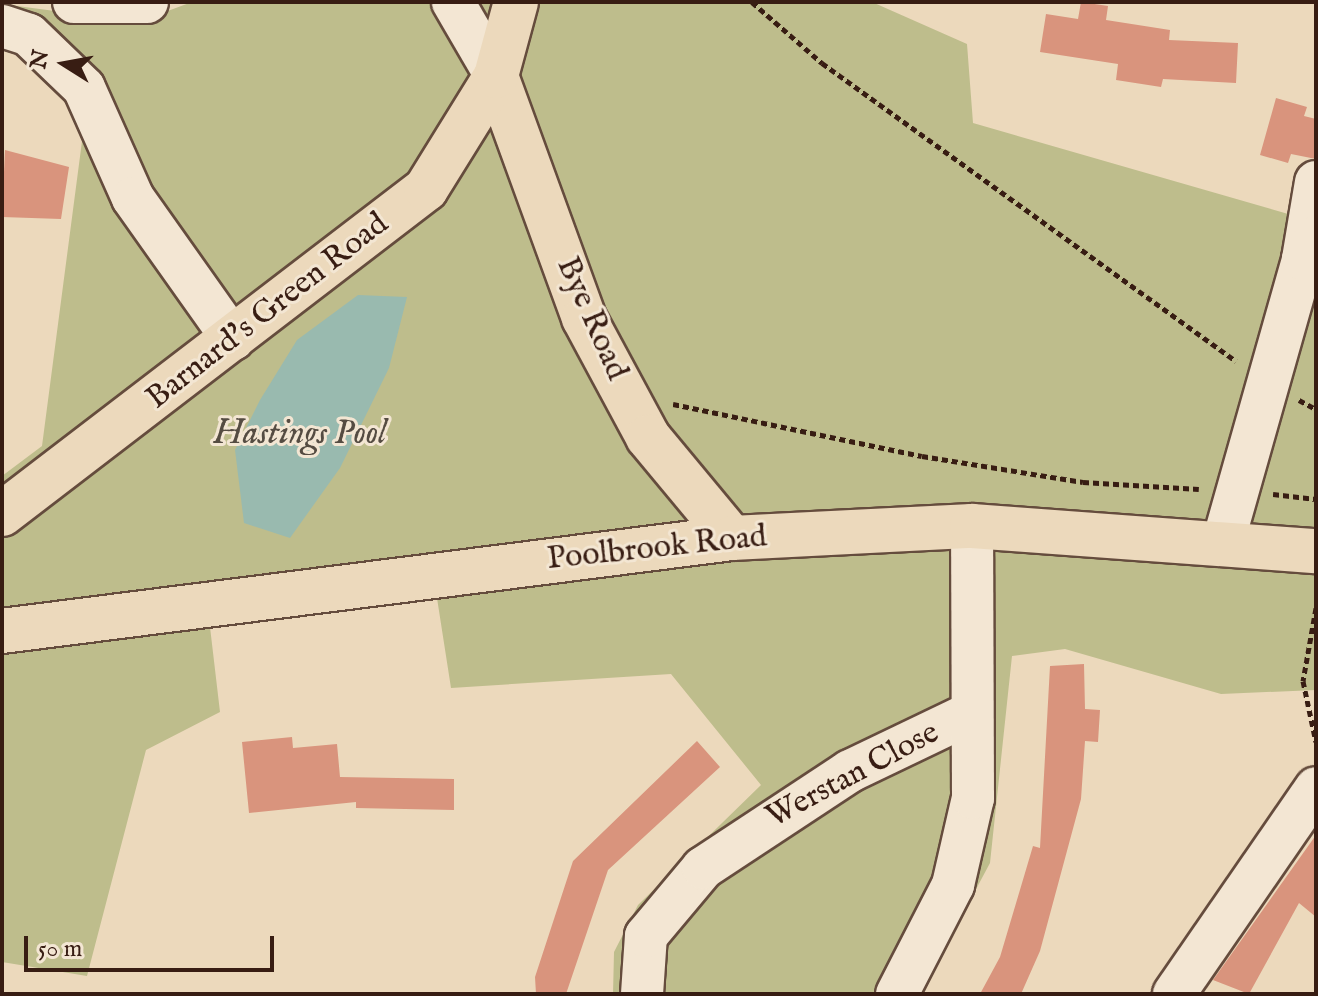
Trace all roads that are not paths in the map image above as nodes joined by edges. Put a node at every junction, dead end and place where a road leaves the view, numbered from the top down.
1 (74, 2) edge
2 (147, 2) edge
3 (453, 2) edge
4 (516, 2) edge
5 (2, 26) edge
6 (496, 76) junction
7 (1316, 182) edge
8 (1310, 248) edge
9 (233, 339) junction
10 (2, 514) edge
11 (972, 526) junction
12 (732, 538) junction
13 (1224, 539) junction
14 (1316, 551) edge
15 (2, 631) edge
16 (969, 714) junction
17 (1316, 788) edge
18 (642, 994) edge
19 (897, 994) edge
20 (1174, 994) edge

1 - 2 street
3 - 6 street
4 - 6 main road, Barnard's Green Road
5 - 9 street
6 - 9 main road, Barnard's Green Road
6 - 12 main road, Bye Road
7 - 8 street
8 - 13 street
9 - 10 main road, Barnard's Green Road
11 - 12 main road, Poolbrook Road
11 - 13 main road, Poolbrook Road
11 - 16 street, Werstan Close
12 - 15 main road, Poolbrook Road
13 - 14 main road, Poolbrook Road
16 - 18 street, Werstan Close
16 - 19 street, Werstan Close
17 - 20 street

